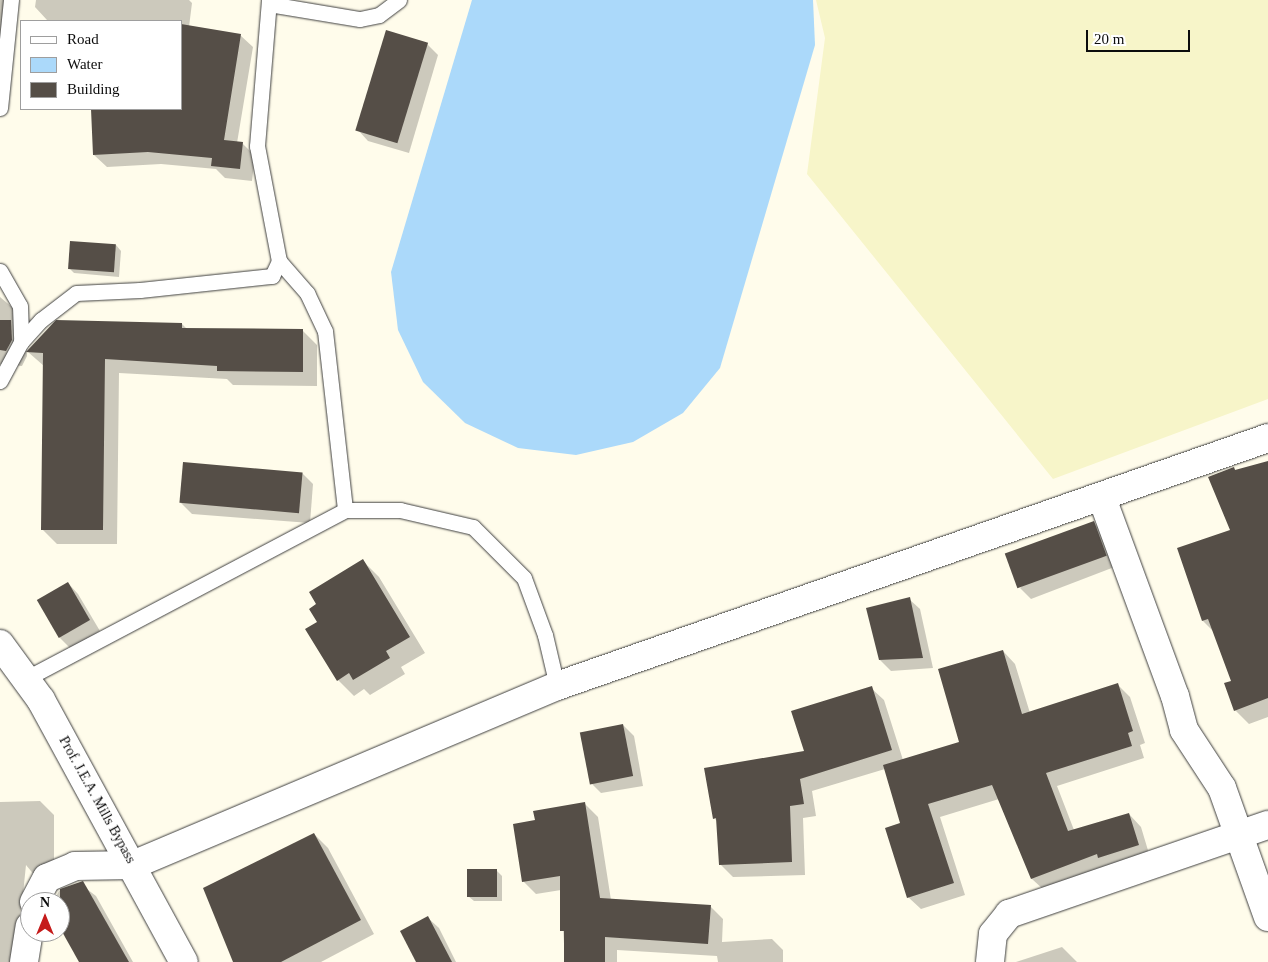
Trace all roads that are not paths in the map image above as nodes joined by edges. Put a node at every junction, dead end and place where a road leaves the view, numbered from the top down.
1 (11, 0) edge
2 (399, 0) edge
3 (269, 2) edge
4 (0, 108) edge
5 (279, 261) junction
6 (0, 271) edge
7 (21, 342) junction
8 (0, 381) edge
9 (1268, 438) edge
10 (1102, 498) junction
11 (345, 510) junction
12 (0, 644) edge
13 (25, 679) junction
14 (557, 686) junction
15 (1268, 825) edge
16 (1238, 835) junction
17 (133, 865) junction
18 (39, 892) edge
19 (1268, 917) edge
20 (27, 942) edge
21 (24, 962) edge
22 (184, 962) edge
23 (990, 962) edge

1 - 4 lane
2 - 3 lane
3 - 5 lane
5 - 7 lane
5 - 11 lane
6 - 7 lane
7 - 8 lane
9 - 10 street
10 - 14 street
10 - 16 street
11 - 13 lane
11 - 14 lane
12 - 13 street, Prof. J.E.A. Mills Bypass
13 - 17 street, Prof. J.E.A. Mills Bypass
14 - 17 street
15 - 16 street
16 - 19 street
16 - 23 street
17 - 18 street
17 - 22 street, Prof. J.E.A. Mills Bypass
20 - 21 street

